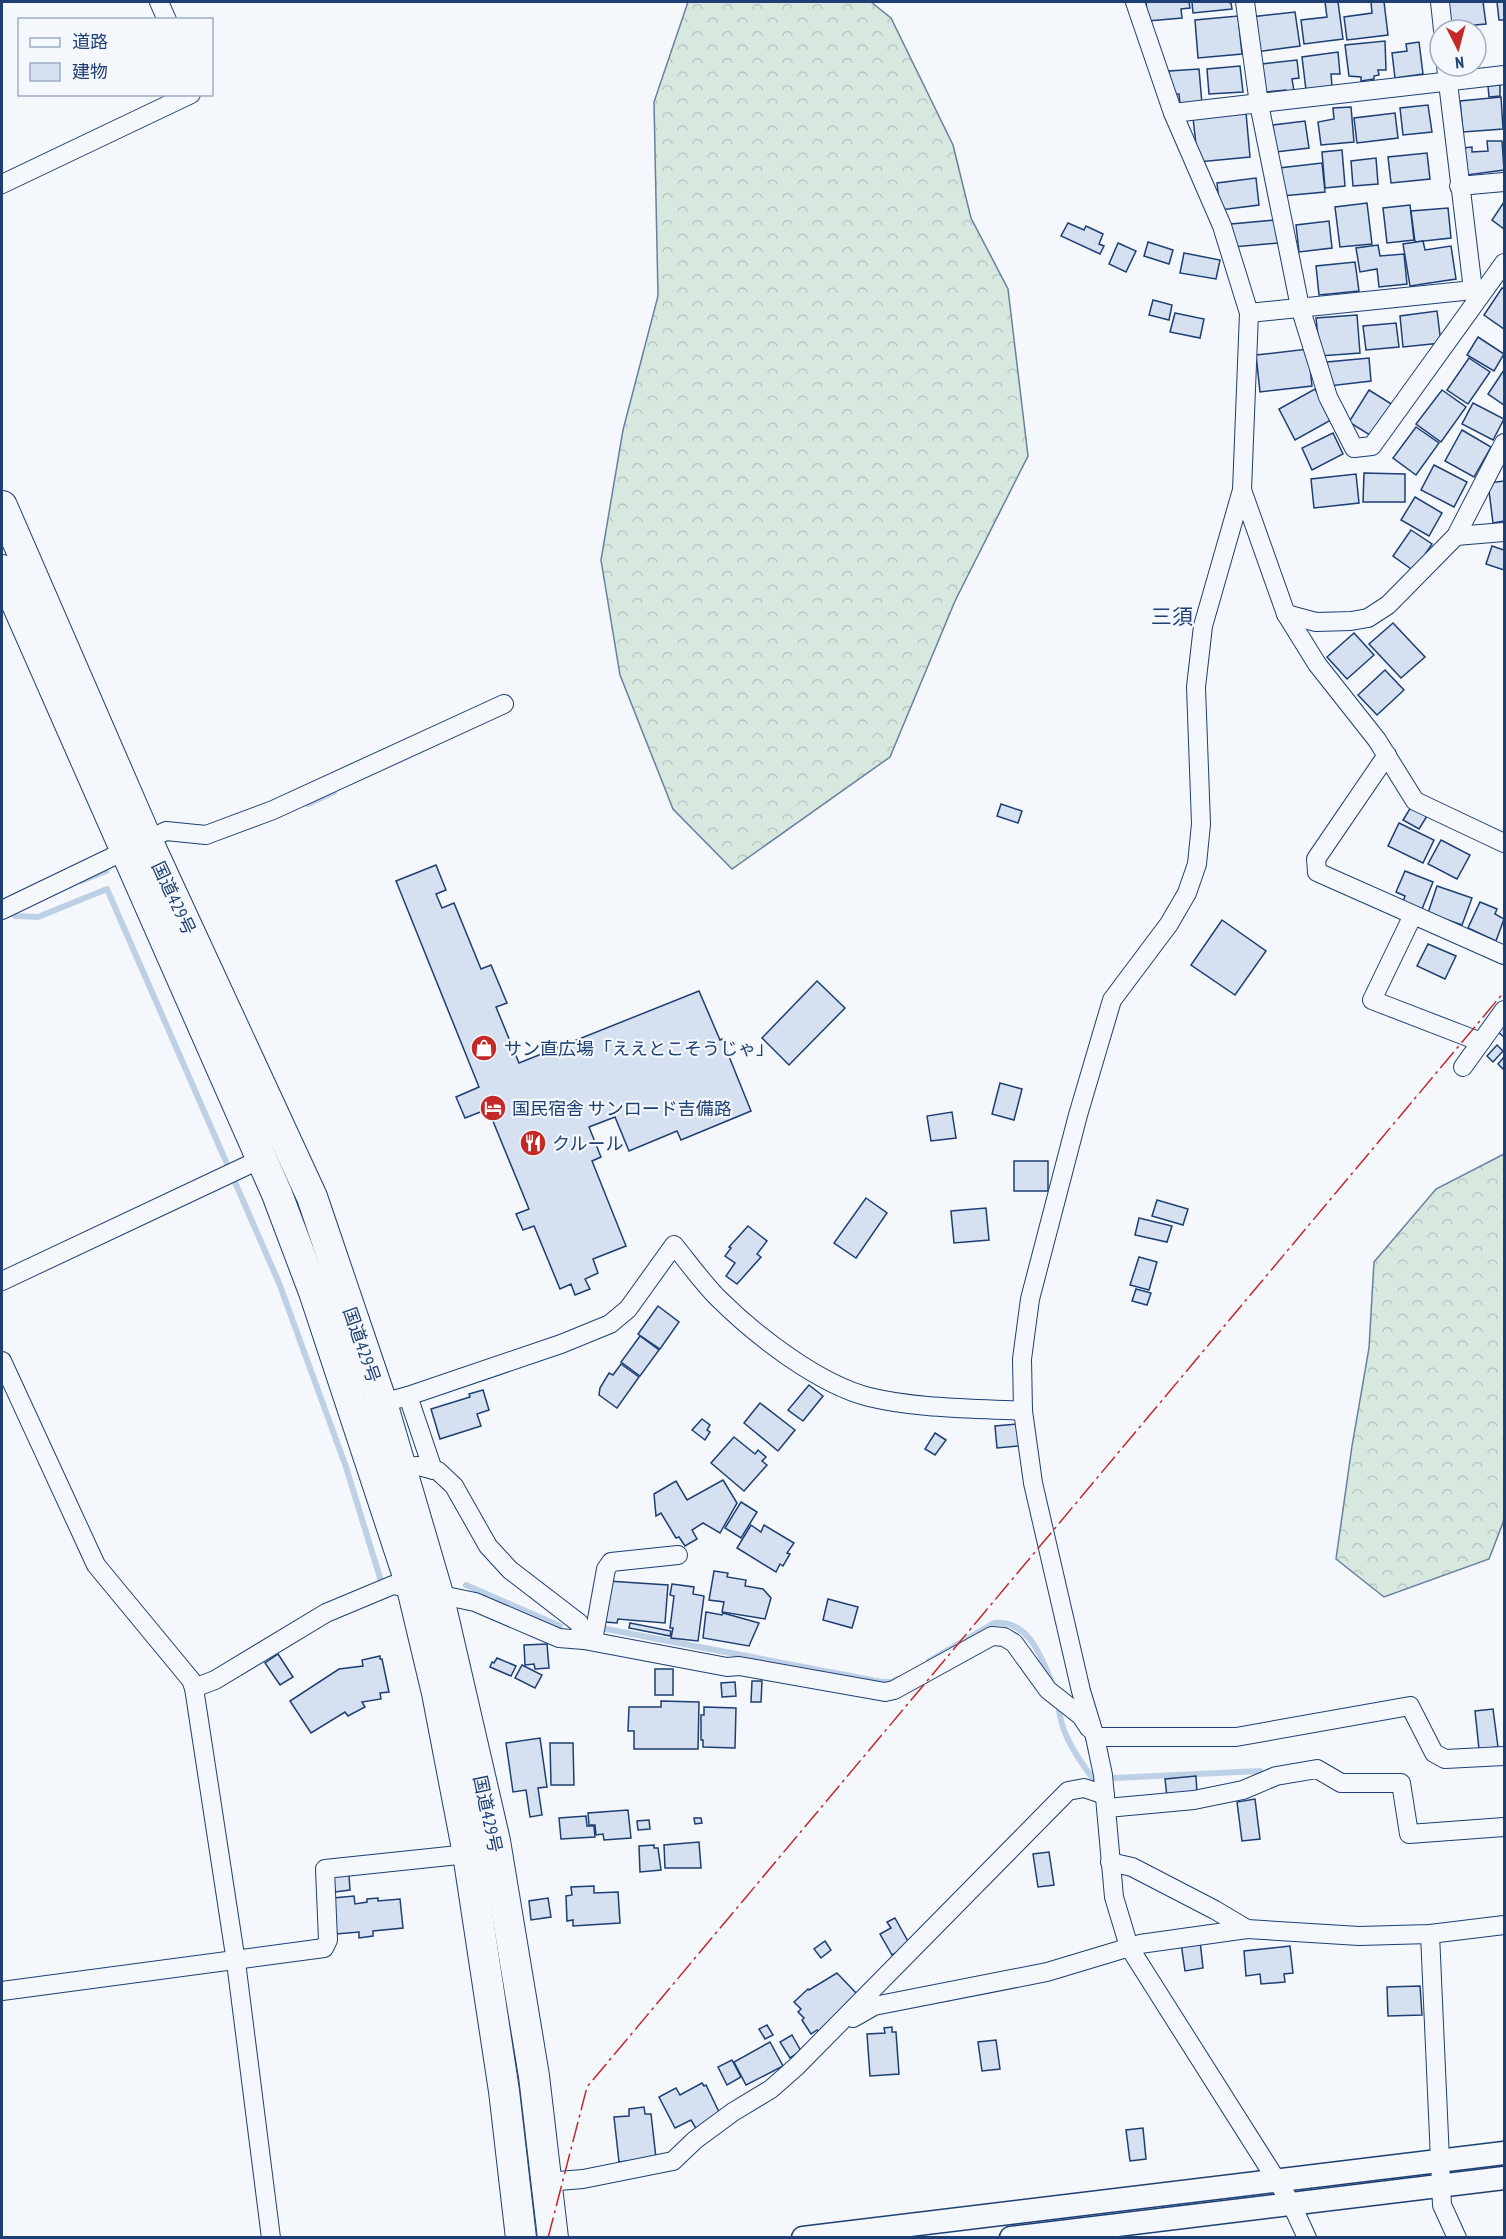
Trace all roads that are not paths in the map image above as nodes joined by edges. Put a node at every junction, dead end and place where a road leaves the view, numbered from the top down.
1 (159, 2) edge
2 (1136, 2) edge
3 (1245, 2) edge
4 (1440, 2) edge
5 (166, 18) edge
6 (1442, 18) edge
7 (1488, 75) edge
8 (1504, 75) edge
9 (1428, 77) edge
10 (1447, 78) edge
11 (187, 96) edge
12 (1259, 104) junction
13 (1173, 113) junction
14 (1504, 182) edge
15 (2, 184) edge
16 (1459, 186) junction
17 (1504, 263) edge
18 (1477, 293) junction
19 (1300, 307) junction
20 (1249, 314) junction
21 (1504, 443) edge
22 (1242, 490) junction
23 (2, 506) edge
24 (1504, 532) edge
25 (1456, 536) junction
26 (2, 570) edge
27 (1286, 614) junction
28 (504, 704) dead end
29 (1387, 755) junction
30 (1504, 843) edge
31 (136, 846) junction
32 (2, 910) edge
33 (1413, 915) junction
34 (1504, 955) edge
35 (1504, 1010) edge
36 (1481, 1042) junction
37 (1463, 1067) dead end
38 (242, 1168) junction
39 (2, 1281) edge
40 (2, 1361) edge
41 (381, 1403) junction
42 (1023, 1411) junction
43 (372, 1467) junction
44 (402, 1467) junction
45 (434, 1470) junction
46 (678, 1555) dead end
47 (425, 1591) junction
48 (589, 1640) junction
49 (195, 1688) junction
50 (1095, 1737) junction
51 (1504, 1756) edge
52 (1105, 1791) junction
53 (1504, 1827) edge
54 (1110, 1862) junction
55 (479, 1864) junction
56 (1504, 1925) edge
57 (1247, 1929) junction
58 (1430, 1934) junction
59 (1129, 1947) junction
60 (236, 1962) junction
61 (2, 1991) edge
62 (825, 2039) junction
63 (1504, 2153) edge
64 (1440, 2160) junction
65 (1504, 2178) edge
66 (1276, 2180) junction
67 (546, 2182) junction
68 (1441, 2185) junction
69 (1291, 2203) junction
70 (271, 2238) edge
71 (521, 2238) edge
72 (553, 2238) edge
73 (803, 2238) edge
74 (1011, 2238) edge
75 (1307, 2238) edge
76 (1456, 2238) edge

1 - 5 street
2 - 13 street
3 - 12 street
4 - 6 street
7 - 8 street
9 - 12 street
10 - 16 street
11 - 15 street
12 - 13 street
12 - 19 street
13 - 20 street
14 - 16 street
16 - 18 street
17 - 18 street
18 - 19 street
18 - 19 street
19 - 20 street
20 - 22 street
21 - 25 street
22 - 27 street
22 - 42 street
23 - 31 highway, 国道429号
24 - 25 street
25 - 27 street
26 - 31 highway, 国道429号
27 - 29 street
28 - 31 street
29 - 30 street
29 - 33 street
31 - 32 street
31 - 38 highway, 国道429号
31 - 41 highway, 国道429号
33 - 34 street
33 - 36 street
35 - 36 street
36 - 37 street
38 - 39 street
38 - 41 highway, 国道429号
40 - 49 street
41 - 42 street
41 - 43 highway, 国道429号
41 - 44 highway, 国道429号
41 - 45 street
42 - 50 street
43 - 44 street
43 - 47 highway, 国道429号
44 - 45 street
44 - 47 highway, 国道429号
45 - 48 street
46 - 48 street
47 - 48 street
47 - 49 street
47 - 55 highway, 国道429号
48 - 50 street
49 - 60 street
50 - 51 street
50 - 52 street
52 - 53 street
52 - 54 street
52 - 62 street
54 - 57 street
54 - 59 street
55 - 60 street
55 - 67 highway, 国道429号
55 - 71 highway, 国道429号
56 - 58 street
57 - 58 street
57 - 59 street
58 - 64 street
59 - 62 street
59 - 66 street
60 - 61 street
60 - 70 street
62 - 67 street
63 - 64 street
64 - 66 street
64 - 68 street
65 - 68 street
66 - 69 street
66 - 73 street
67 - 72 highway, 国道429号
68 - 69 street
68 - 76 street
69 - 74 street
69 - 75 street

